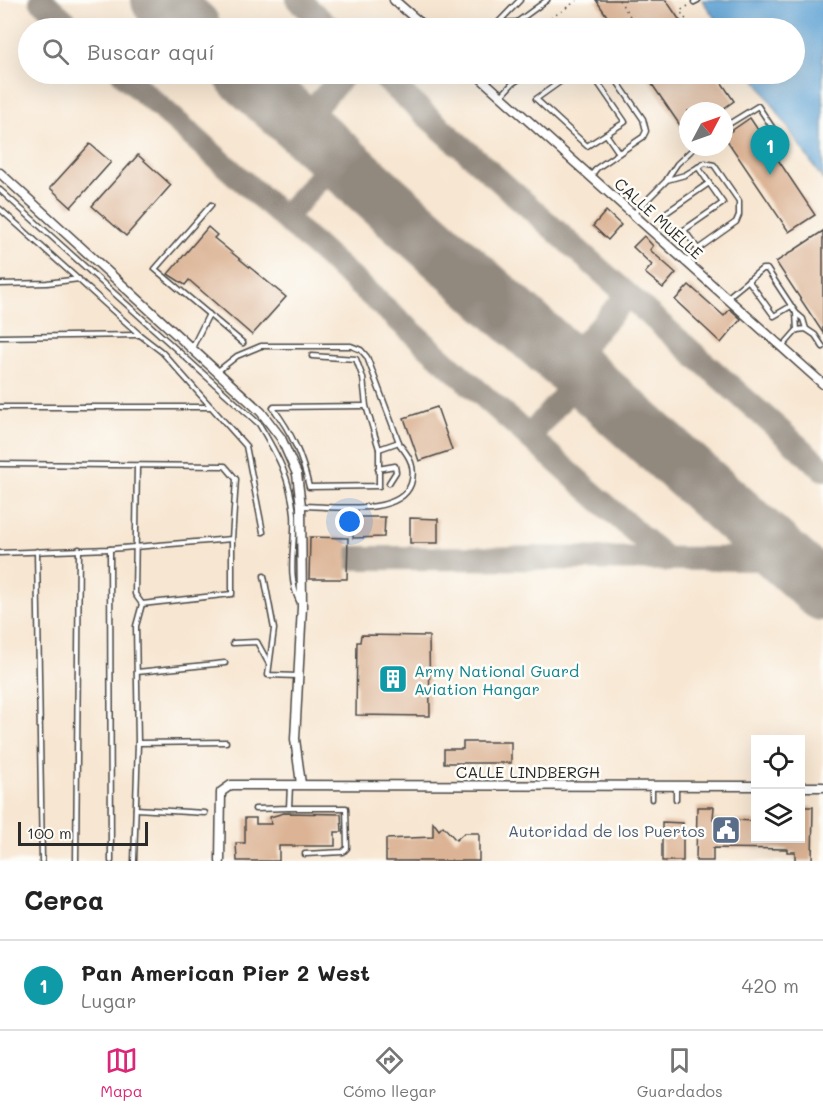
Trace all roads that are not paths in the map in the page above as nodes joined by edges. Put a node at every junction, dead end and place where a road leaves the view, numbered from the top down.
1 (394, 0) edge
2 (520, 0) edge
3 (547, 0) edge
4 (415, 18) edge
5 (505, 18) edge
6 (522, 18) edge
7 (487, 84) edge
8 (512, 84) edge
9 (555, 84) edge
10 (599, 84) edge
11 (619, 84) edge
12 (501, 96) junction
13 (733, 121) edge
14 (606, 134) junction
15 (778, 136) dead end
16 (619, 153) junction
17 (685, 156) edge
18 (698, 167) junction
19 (0, 173) edge
20 (590, 177) junction
21 (667, 180) junction
22 (709, 183) junction
23 (0, 190) edge
24 (211, 206) dead end
25 (0, 209) edge
26 (632, 215) junction
27 (684, 230) junction
28 (698, 249) junction
29 (686, 263) junction
30 (79, 279) junction
31 (748, 280) junction
32 (0, 284) edge
33 (726, 299) junction
34 (791, 306) junction
35 (796, 313) junction
36 (209, 314) junction
37 (807, 329) junction
38 (797, 330) junction
39 (140, 335) junction
40 (0, 337) edge
41 (243, 343) dead end
42 (823, 347) edge
43 (192, 348) junction
44 (782, 348) junction
45 (312, 356) dead end
46 (217, 372) junction
47 (823, 384) edge
48 (366, 406) junction
49 (0, 407) edge
50 (211, 407) junction
51 (399, 442) junction
52 (379, 449) junction
53 (0, 465) edge
54 (137, 466) junction
55 (378, 469) junction
56 (389, 483) dead end
57 (302, 506) junction
58 (263, 532) dead end
59 (232, 539) junction
60 (136, 547) junction
61 (79, 549) junction
62 (110, 549) junction
63 (37, 551) junction
64 (0, 553) edge
65 (264, 576) dead end
66 (142, 604) junction
67 (302, 607) junction
68 (233, 643) dead end
69 (225, 663) dead end
70 (269, 665) junction
71 (136, 672) junction
72 (297, 676) junction
73 (226, 742) dead end
74 (138, 743) junction
75 (290, 784) junction
76 (301, 784) junction
77 (652, 785) junction
78 (676, 785) junction
79 (751, 786) edge
80 (805, 787) edge
81 (823, 787) edge
82 (652, 799) dead end
83 (676, 800) dead end
84 (289, 808) junction
85 (136, 809) junction
86 (255, 809) dead end
87 (205, 813) dead end
88 (305, 854) dead end
89 (42, 861) edge
90 (76, 861) edge
91 (111, 861) edge
92 (134, 861) edge
93 (220, 861) edge

1 - 4 street
2 - 5 lane
3 - 6 lane
7 - 12 street, CALLE MUELLE
8 - 12 lane
9 - 14 lane
10 - 14 lane
11 - 16 lane
12 - 20 street, CALLE MUELLE
13 - 15 lane
14 - 16 lane
16 - 20 lane
17 - 21 lane
18 - 21 lane
18 - 22 lane
18 - 28 lane
19 - 43 street
20 - 26 street, CALLE MUELLE
21 - 26 lane
22 - 27 lane
22 - 27 lane
23 - 67 lane
24 - 36 lane
25 - 30 lane
26 - 29 street, CALLE MUELLE
27 - 28 lane
28 - 29 lane
29 - 33 street, CALLE MUELLE
30 - 32 lane
30 - 39 lane
31 - 33 lane
31 - 34 lane
31 - 34 lane
33 - 44 street, CALLE MUELLE
34 - 35 lane
35 - 37 lane
35 - 38 lane
36 - 41 lane
36 - 43 lane
37 - 38 lane
37 - 42 lane
38 - 44 lane
39 - 40 lane
39 - 50 lane
43 - 46 street
44 - 47 street, CALLE MUELLE
45 - 48 lane
46 - 51 lane
46 - 57 street
48 - 52 lane
48 - 55 lane
49 - 50 lane
50 - 58 lane
51 - 52 lane
51 - 57 lane
52 - 55 lane
53 - 54 lane
54 - 59 lane
54 - 60 lane
55 - 56 lane
57 - 67 street
59 - 60 lane
59 - 66 lane
60 - 62 lane
60 - 66 lane
61 - 62 lane
61 - 63 lane
61 - 90 lane
62 - 91 lane
63 - 64 lane
63 - 89 lane
65 - 70 lane
66 - 71 lane
67 - 72 street
68 - 70 lane
69 - 71 lane
70 - 72 lane
71 - 74 lane
72 - 76 street
73 - 74 lane
74 - 85 lane
75 - 76 street, CALLE LINDBERGH
75 - 84 lane
75 - 93 street, CALLE LINDBERGH
76 - 77 street, CALLE LINDBERGH
77 - 78 street, CALLE LINDBERGH
77 - 82 lane
78 - 79 street, CALLE LINDBERGH
78 - 83 lane
80 - 81 street
84 - 86 lane
84 - 88 lane
85 - 87 lane
85 - 92 lane

